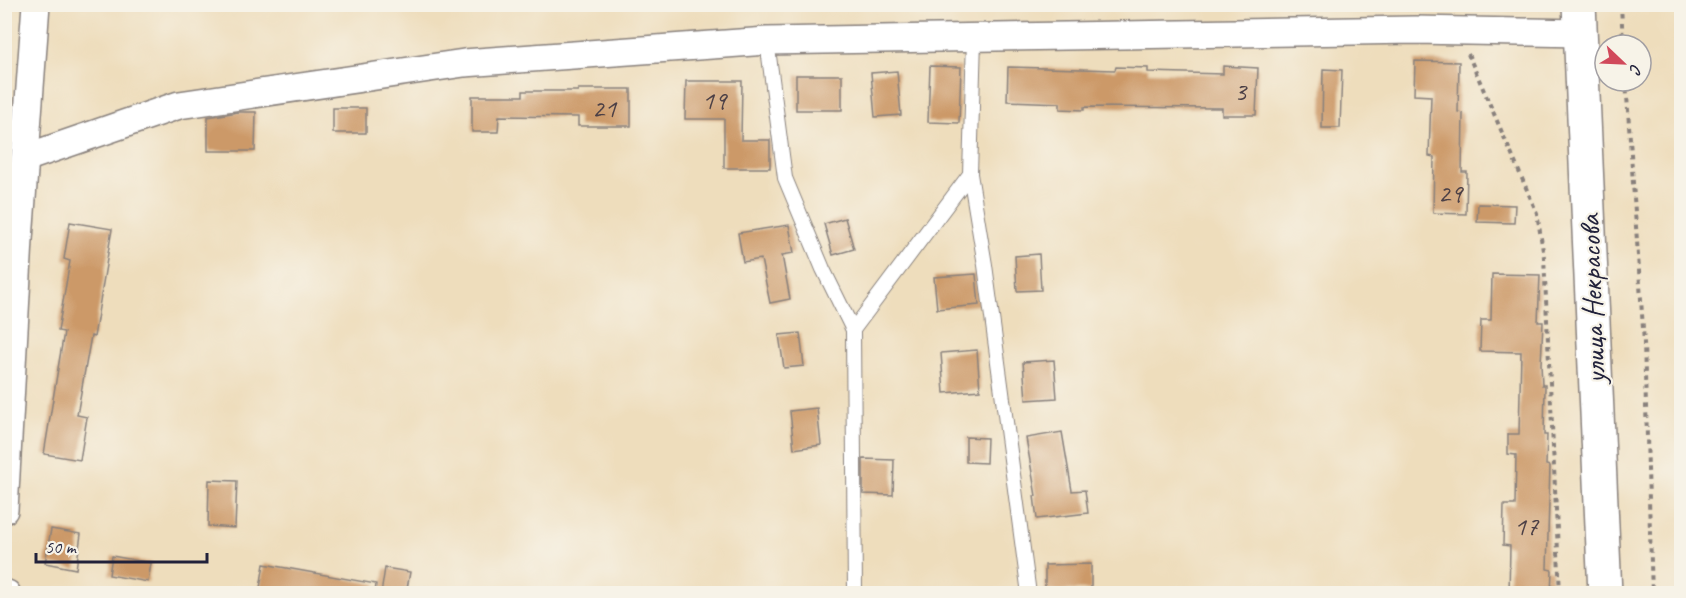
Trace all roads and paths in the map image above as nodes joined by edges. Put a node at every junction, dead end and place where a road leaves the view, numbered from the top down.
1 (36, 4) edge
2 (1621, 4) edge
3 (1580, 19) edge
4 (1459, 31) junction
5 (1622, 33) edge
6 (974, 39) junction
7 (767, 41) junction
8 (1627, 93) edge
9 (25, 158) junction
10 (970, 174) junction
11 (12, 239) edge
12 (853, 330) junction
13 (4, 510) edge
14 (855, 594) edge
15 (1029, 594) edge
16 (1560, 594) edge
17 (1605, 594) edge
18 (1652, 594) edge

1 - 9 street
2 - 5 path
3 - 4 street
3 - 17 street, улица Некрасова
4 - 6 street
4 - 16 path
6 - 7 street
6 - 10 lane
7 - 9 street
7 - 12 lane
8 - 18 path
9 - 11 street
10 - 12 lane
10 - 15 lane
11 - 13 street
12 - 14 lane

